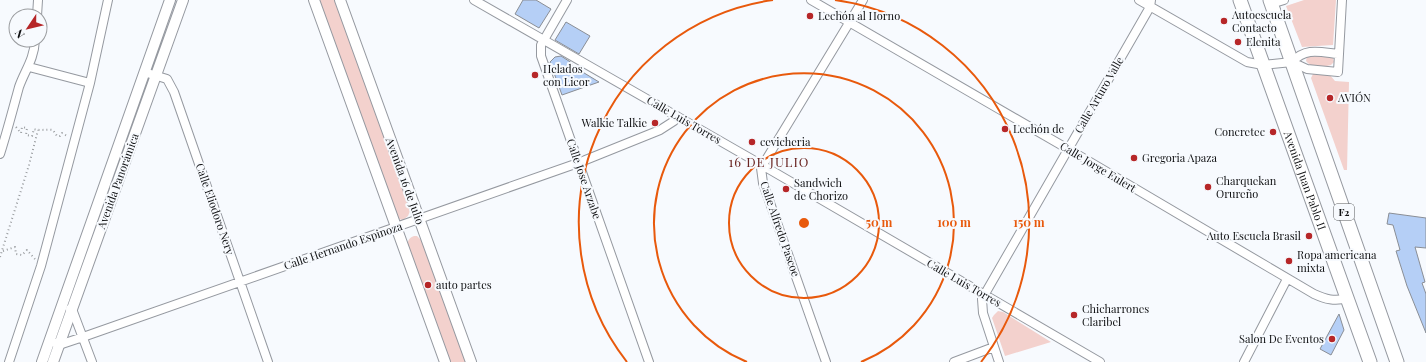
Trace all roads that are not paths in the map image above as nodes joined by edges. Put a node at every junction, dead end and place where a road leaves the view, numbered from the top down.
1 (108, 0) edge
2 (170, 0) edge
3 (183, 0) edge
4 (314, 0) edge
5 (340, 0) edge
6 (474, 0) edge
7 (567, 0) edge
8 (811, 0) edge
9 (863, 0) edge
10 (1139, 0) edge
11 (1240, 0) edge
12 (1284, 0) edge
13 (1342, 0) edge
14 (1270, 2) edge
15 (1151, 3) edge
16 (849, 22) junction
17 (544, 40) junction
18 (34, 48) edge
19 (1338, 54) junction
20 (1292, 62) junction
21 (1263, 65) junction
22 (29, 67) junction
23 (144, 72) junction
24 (157, 76) junction
25 (90, 83) junction
26 (677, 116) junction
27 (1068, 149) junction
28 (0, 154) edge
29 (578, 163) junction
30 (762, 165) junction
31 (419, 219) junction
32 (396, 227) junction
33 (1287, 279) junction
34 (240, 282) junction
35 (984, 295) junction
36 (1347, 298) junction
37 (62, 306) junction
38 (72, 310) junction
39 (83, 337) junction
40 (54, 343) junction
41 (994, 347) junction
42 (9, 362) edge
43 (42, 362) edge
44 (53, 362) edge
45 (92, 362) edge
46 (268, 362) edge
47 (445, 362) edge
48 (471, 362) edge
49 (649, 362) edge
50 (826, 362) edge
51 (954, 362) edge
52 (999, 362) edge
53 (1100, 362) edge
54 (1244, 362) edge
55 (1370, 362) edge
56 (1397, 362) edge

1 - 25 street
2 - 23 street, Avenida Panorámica
3 - 24 street, Avenida Panorámica
4 - 32 street
5 - 31 street, Avenida 16 de Julio
6 - 17 street, Calle Luis Torres
7 - 17 street, Calle Jose Arzabe
8 - 16 street, Calle Jorge Eulert
9 - 16 street
10 - 15 street
11 - 21 highway, Avenida Juan Pablo II / F2
12 - 14 street
13 - 19 street
14 - 20 highway, F2
15 - 21 street
15 - 27 street, Calle Arturo Valle
16 - 27 street, Calle Jorge Eulert
16 - 30 street
17 - 26 street, Calle Luis Torres
17 - 29 street, Calle Jose Arzabe
18 - 22 street
19 - 20 street
19 - 20 street
20 - 21 street
20 - 56 highway, F2
21 - 36 highway, Avenida Juan Pablo II / F2
22 - 25 street
22 - 28 street
23 - 24 street, Calle Eliodoro Nery
23 - 37 street, Avenida Panorámica
24 - 34 street, Calle Eliodoro Nery
24 - 38 street, Avenida Panorámica
25 - 42 street
26 - 29 street, Calle Hernando Espinoza
26 - 30 street, Calle Luis Torres
27 - 33 street, Calle Jorge Eulert
27 - 35 street, Calle Arturo Valle
29 - 31 street, Calle Hernando Espinoza
29 - 49 street, Calle Jose Arzabe
30 - 35 street, Calle Luis Torres
30 - 50 street, Calle Alfredo Pascoe
31 - 32 street, Calle Hernando Espinoza
31 - 48 street, Avenida 16 de Julio
32 - 34 street, Calle Hernando Espinoza
32 - 47 street
33 - 36 street, Calle Jorge Eulert
33 - 54 street
34 - 39 street, Calle Hernando Espinoza
34 - 46 street, Calle Eliodoro Nery
35 - 41 street, Calle Arturo Valle
35 - 53 street, Calle Luis Torres
36 - 55 highway, Avenida Juan Pablo II / F2
37 - 38 street
37 - 40 street, Avenida Panorámica
38 - 39 street
38 - 40 street, Avenida Panorámica
39 - 40 street, Calle Hernando Espinoza
39 - 45 street
40 - 43 street, Avenida Panorámica
40 - 44 street, Avenida Panorámica
41 - 51 street
41 - 52 street, Calle Arturo Valle

